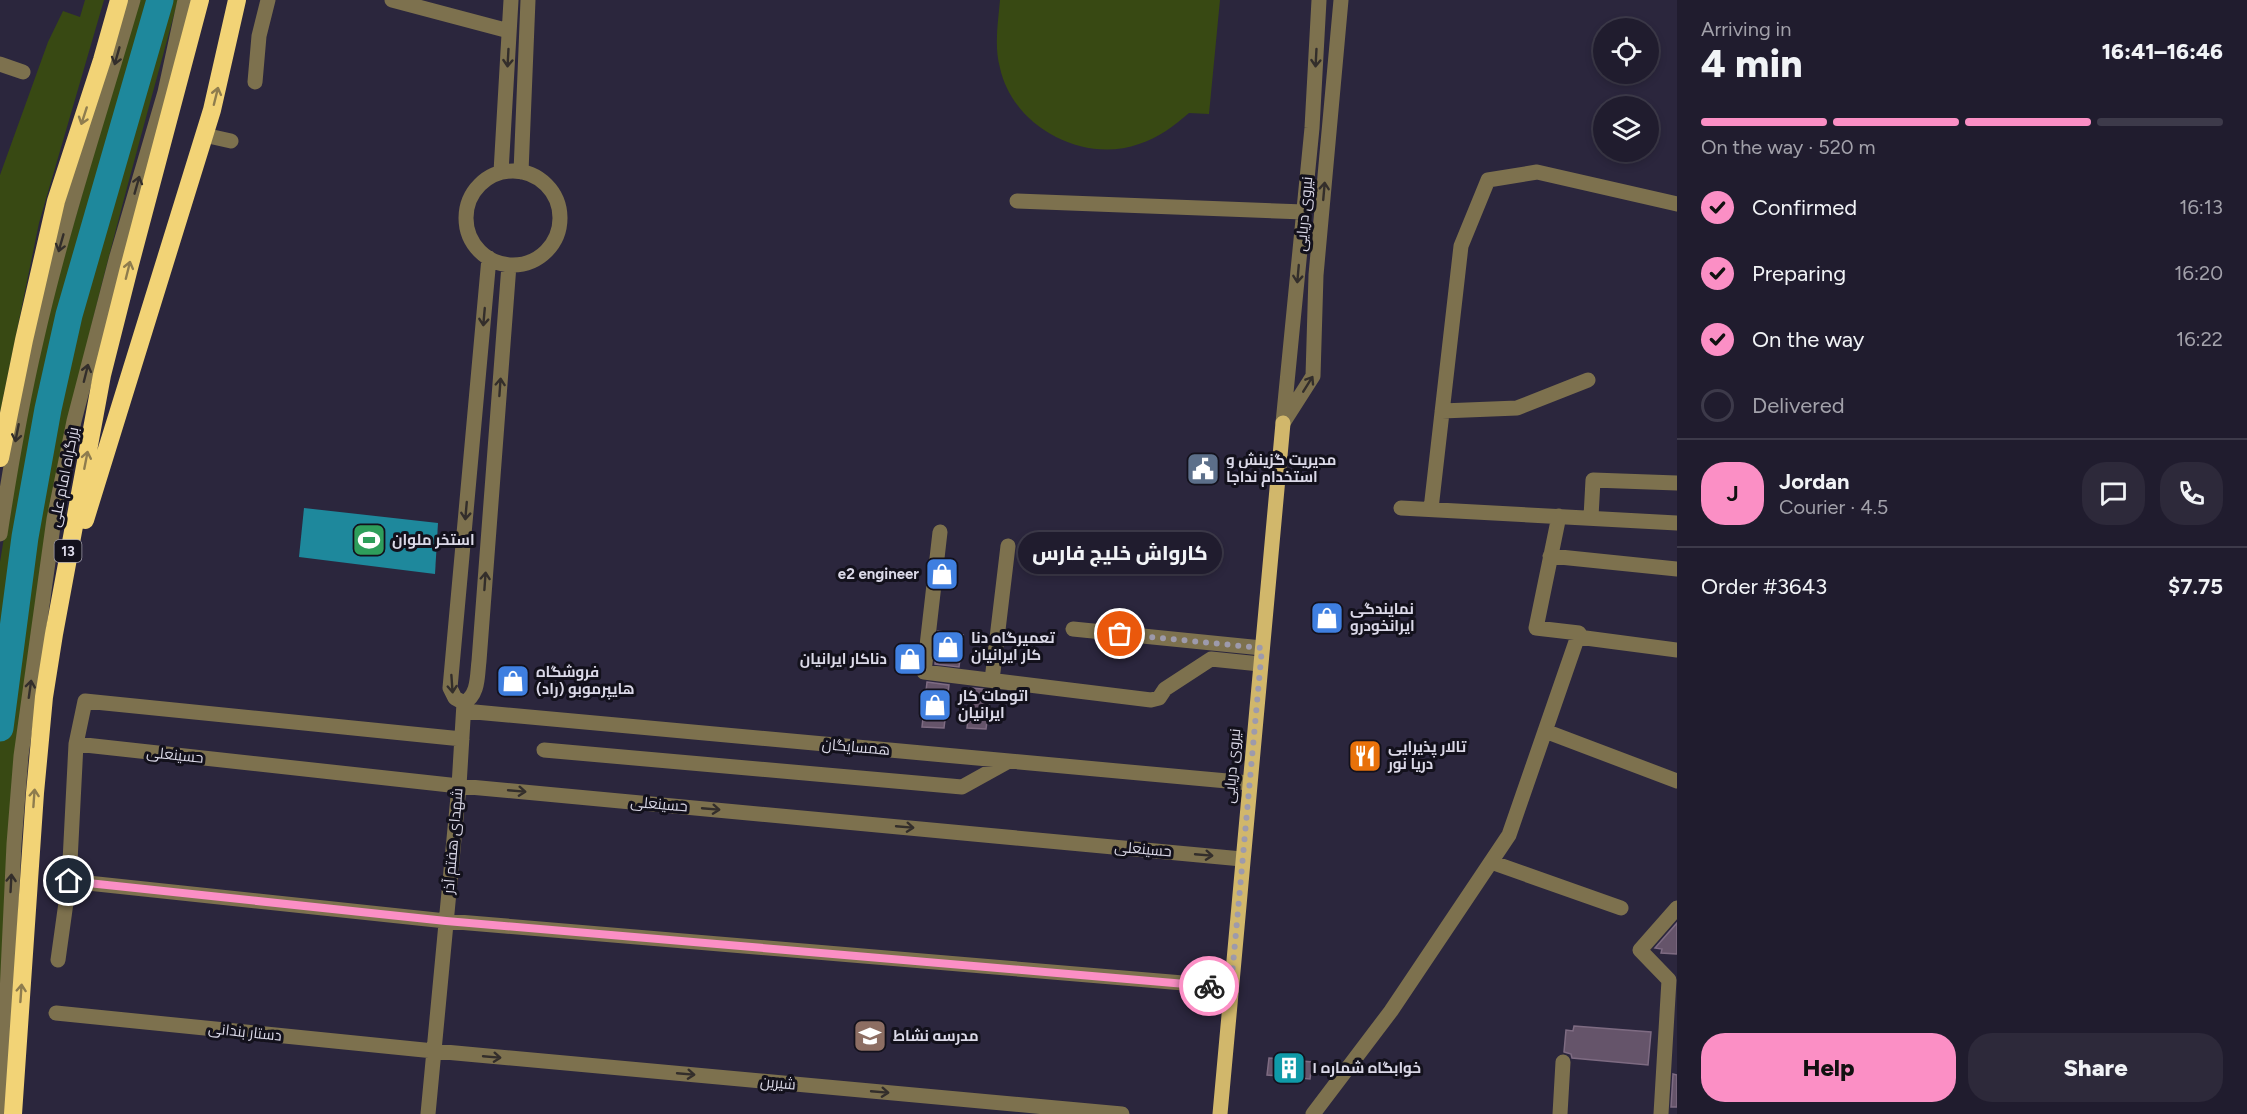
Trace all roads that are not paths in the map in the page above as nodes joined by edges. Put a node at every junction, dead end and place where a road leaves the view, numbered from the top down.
1 (119, 0) edge
2 (133, 0) edge
3 (185, 0) edge
4 (200, 0) edge
5 (237, 0) edge
6 (268, 0) edge
7 (392, 0) edge
8 (511, 0) edge
9 (528, 0) edge
10 (1319, 0) edge
11 (1341, 0) edge
12 (509, 31) junction
13 (0, 64) edge
14 (24, 72) dead end
15 (255, 82) dead end
16 (204, 135) junction
17 (231, 141) dead end
18 (501, 172) junction
19 (521, 172) junction
20 (1017, 201) dead end
21 (1677, 204) edge
22 (1304, 212) junction
23 (489, 258) junction
24 (509, 265) junction
25 (1588, 380) dead end
26 (1442, 411) junction
27 (1283, 423) junction
28 (0, 458) edge
29 (1677, 483) edge
30 (1401, 508) dead end
31 (1431, 509) junction
32 (1559, 516) junction
33 (1591, 518) junction
34 (1677, 523) edge
35 (940, 532) dead end
36 (0, 534) edge
37 (1008, 546) dead end
38 (1550, 556) junction
39 (1677, 569) edge
40 (457, 616) junction
41 (482, 617) junction
42 (1073, 629) dead end
43 (54, 634) junction
44 (1578, 637) junction
45 (1262, 648) junction
46 (1677, 650) edge
47 (1260, 664) junction
48 (992, 680) junction
49 (464, 707) junction
50 (1545, 730) junction
51 (462, 739) junction
52 (76, 744) junction
53 (544, 750) dead end
54 (1009, 761) junction
55 (1677, 781) edge
56 (1249, 783) junction
57 (459, 786) junction
58 (1242, 859) junction
59 (1491, 862) junction
60 (69, 881) junction
61 (1621, 908) dead end
62 (1677, 908) edge
63 (446, 921) junction
64 (58, 960) dead end
65 (1231, 987) junction
66 (56, 1013) dead end
67 (434, 1051) junction
68 (1563, 1062) dead end
69 (0, 1109) edge
70 (13, 1114) edge
71 (428, 1114) edge
72 (1122, 1114) edge
73 (1220, 1114) edge
74 (1313, 1114) edge
75 (1560, 1114) edge
76 (1661, 1114) edge

1 -> 28 highway
2 -> 36 street
69 -> 3 street
43 -> 4 highway, بزرگراه امام علی / 13
16 -> 5 highway
6 - 15 street
7 - 12 street
8 - 12 street
9 - 19 street
10 -> 22 street, نیروی دریایی
27 -> 11 street, نیروی دریایی
12 -> 18 street
13 - 14 street
16 - 17 street
16 - 43 highway
18 - 19 street
18 - 23 street
19 - 24 street
20 - 22 street
21 - 26 street
22 -> 27 street, نیروی دریایی
23 - 24 street
23 -> 40 street
41 -> 24 street
25 - 26 street
26 - 31 street
27 - 45 main road, نیروی دریایی
29 - 33 street
30 - 31 street
31 - 32 street
32 - 33 street
32 - 38 street
33 - 34 street
35 - 48 street
37 - 48 street
38 - 39 street
38 - 44 street
40 - 41 street
40 -> 49 street
41 - 49 street
42 - 45 street
70 -> 43 highway, بزرگراه امام علی / 13
44 - 46 street
44 - 50 street
45 - 47 main road, نیروی دریایی
47 - 48 street
47 - 56 main road, نیروی دریایی
49 - 51 street, شهدای هفتم آذر
49 - 54 street, همسایگان
50 - 55 street
50 - 59 street
51 - 52 street
51 - 57 street, شهدای هفتم آذر
52 - 57 street, حسینعلی
52 - 60 street
53 - 54 street
54 - 56 street, همسایگان
56 - 58 main road, نیروی دریایی
57 -> 58 street, حسینعلی
57 - 63 street, شهدای هفتم آذر
58 - 65 main road, نیروی دریایی
59 - 61 street
59 - 74 street
60 - 63 street
60 - 64 street
62 - 76 street
63 - 65 street
63 - 67 street, شهدای هفتم آذر
65 - 73 main road, نیروی دریایی
66 - 67 street, دستار بندانی
67 - 71 street, شهدای هفتم آذر
67 -> 72 street, شیرین
68 - 75 street

